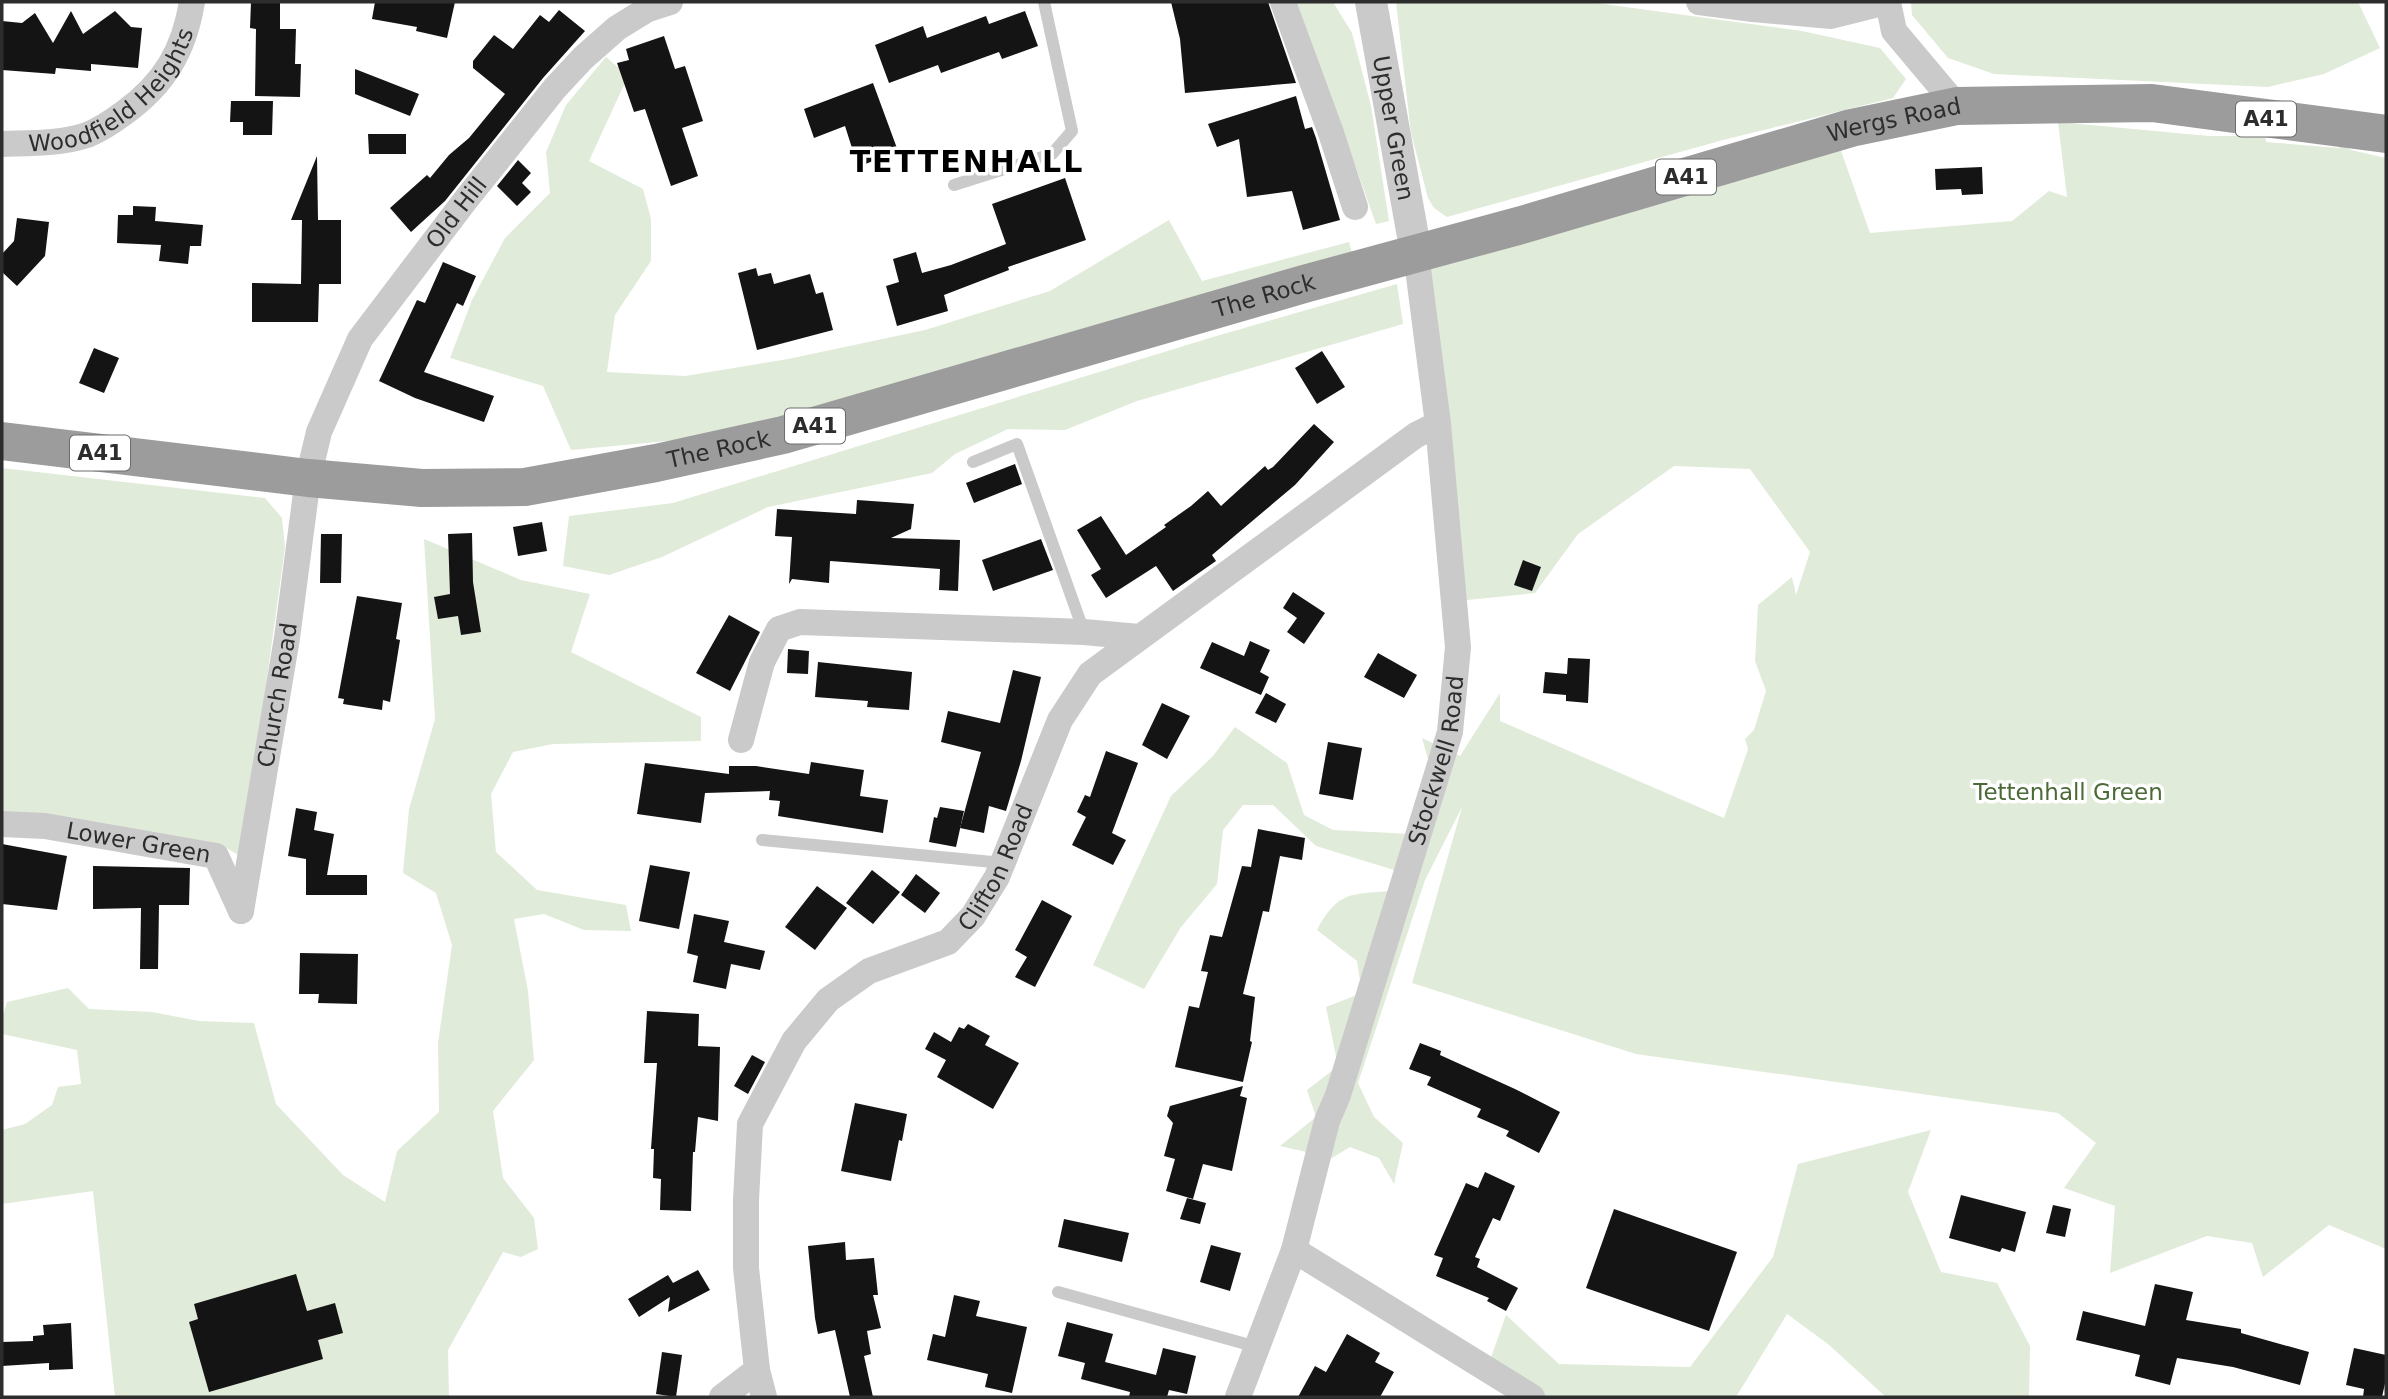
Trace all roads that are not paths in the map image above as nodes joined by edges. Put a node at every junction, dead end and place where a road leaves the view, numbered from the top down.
1 (192, 2) edge
2 (670, 2) edge
3 (1044, 2) edge
4 (1283, 2) edge
5 (1371, 2) edge
6 (1699, 2) edge
7 (1888, 2) edge
8 (1957, 106) junction
9 (2384, 127) edge
10 (2, 144) edge
11 (954, 185) dead end
12 (1355, 207) dead end
13 (1416, 253) junction
14 (1438, 424) junction
15 (2, 441) edge
16 (973, 463) dead end
17 (308, 478) junction
18 (1084, 632) junction
19 (1139, 637) junction
20 (741, 740) dead end
21 (2, 824) edge
22 (762, 840) dead end
23 (1003, 863) junction
24 (241, 911) joint
25 (1294, 1250) junction
26 (1058, 1292) dead end
27 (1257, 1347) junction
28 (757, 1370) junction
29 (722, 1397) edge
30 (764, 1397) edge
31 (1238, 1397) edge
32 (1532, 1397) edge

1 - 10 street, Woodfield Heights
2 - 17 street, Old Hill
3 - 11 lane
4 - 12 street
5 - 13 street, Upper Green
6 - 7 street
7 - 8 street
8 - 9 highway, Wergs Road / A41
8 - 13 highway, Wergs Road / A41
13 - 14 street, Stockwell Road
13 - 17 highway, The Rock / A41
14 - 19 street, Clifton Road
14 - 25 street, Stockwell Road
15 - 17 highway, The Rock / A41
16 - 18 lane
17 - 24 street, Church Road
18 - 19 street
18 - 20 street
19 - 23 street, Clifton Road
21 - 24 street, Lower Green
22 - 23 lane
23 - 28 street, Clifton Road
25 - 27 street, Stockwell Road
25 - 32 street
26 - 27 lane
27 - 31 street, Stockwell Road
28 - 29 street
28 - 30 street, Clifton Road

